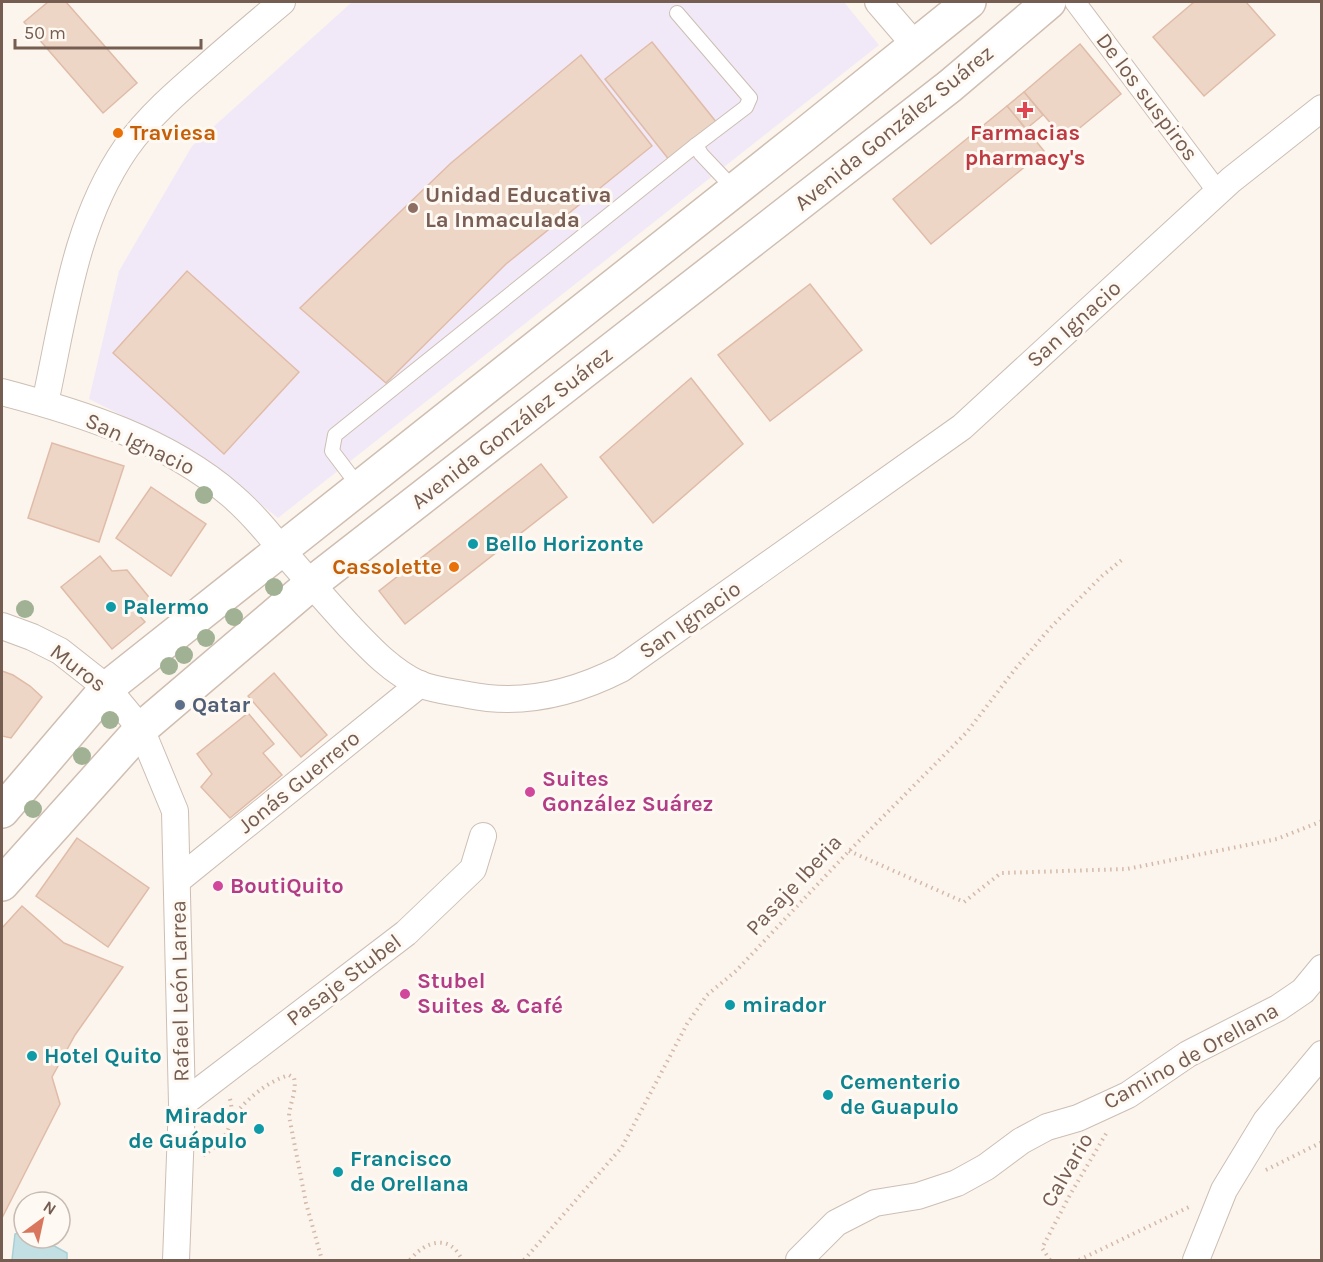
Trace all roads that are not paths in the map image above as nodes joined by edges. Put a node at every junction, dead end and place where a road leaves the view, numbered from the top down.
1 (282, 2) edge
2 (878, 2) edge
3 (969, 2) edge
4 (1050, 2) edge
5 (1075, 2) edge
6 (677, 13) dead end
7 (915, 45) junction
8 (1322, 108) edge
9 (696, 145) junction
10 (776, 158) junction
11 (735, 190) junction
12 (1218, 192) junction
13 (806, 199) junction
14 (2, 392) edge
15 (45, 404) junction
16 (360, 488) junction
17 (282, 550) junction
18 (310, 584) junction
19 (2, 626) edge
20 (420, 684) junction
21 (107, 688) junction
22 (141, 729) junction
23 (2, 811) edge
24 (483, 836) dead end
25 (178, 880) junction
26 (2, 884) edge
27 (1322, 968) edge
28 (1322, 1053) edge
29 (182, 1104) junction
30 (176, 1260) edge
31 (799, 1260) edge
32 (1196, 1260) edge

1 - 15 street
2 - 7 street
3 - 7 main road, Avenida González Suárez
4 - 13 main road, Avenida González Suárez
5 - 12 street, De los suspiros
6 - 9 lane
7 - 10 main road, Avenida González Suárez
8 - 12 street, San Ignacio
9 - 11 lane
9 - 16 lane
10 - 11 main road, Avenida González Suárez
10 - 13 main road
11 - 16 main road, Avenida González Suárez
12 - 20 street, San Ignacio
13 - 18 main road, Avenida González Suárez
14 - 15 street, San Ignacio
15 - 17 street, San Ignacio
16 - 17 main road, Avenida González Suárez
17 - 18 street, San Ignacio
17 - 21 main road, Avenida González Suárez
18 - 20 street, San Ignacio
18 - 22 main road, Avenida González Suárez
19 - 21 street, Muros
20 - 25 street, Jonás Guerrero
21 - 22 street, Muros
21 - 23 main road, Avenida González Suárez
22 - 25 street, Rafael León Larrea
22 - 26 main road, Avenida González Suárez
24 - 29 street, Pasaje Stubel
25 - 29 street, Rafael León Larrea
27 - 31 street, Camino de Orellana
28 - 32 street
29 - 30 street, Rafael León Larrea

